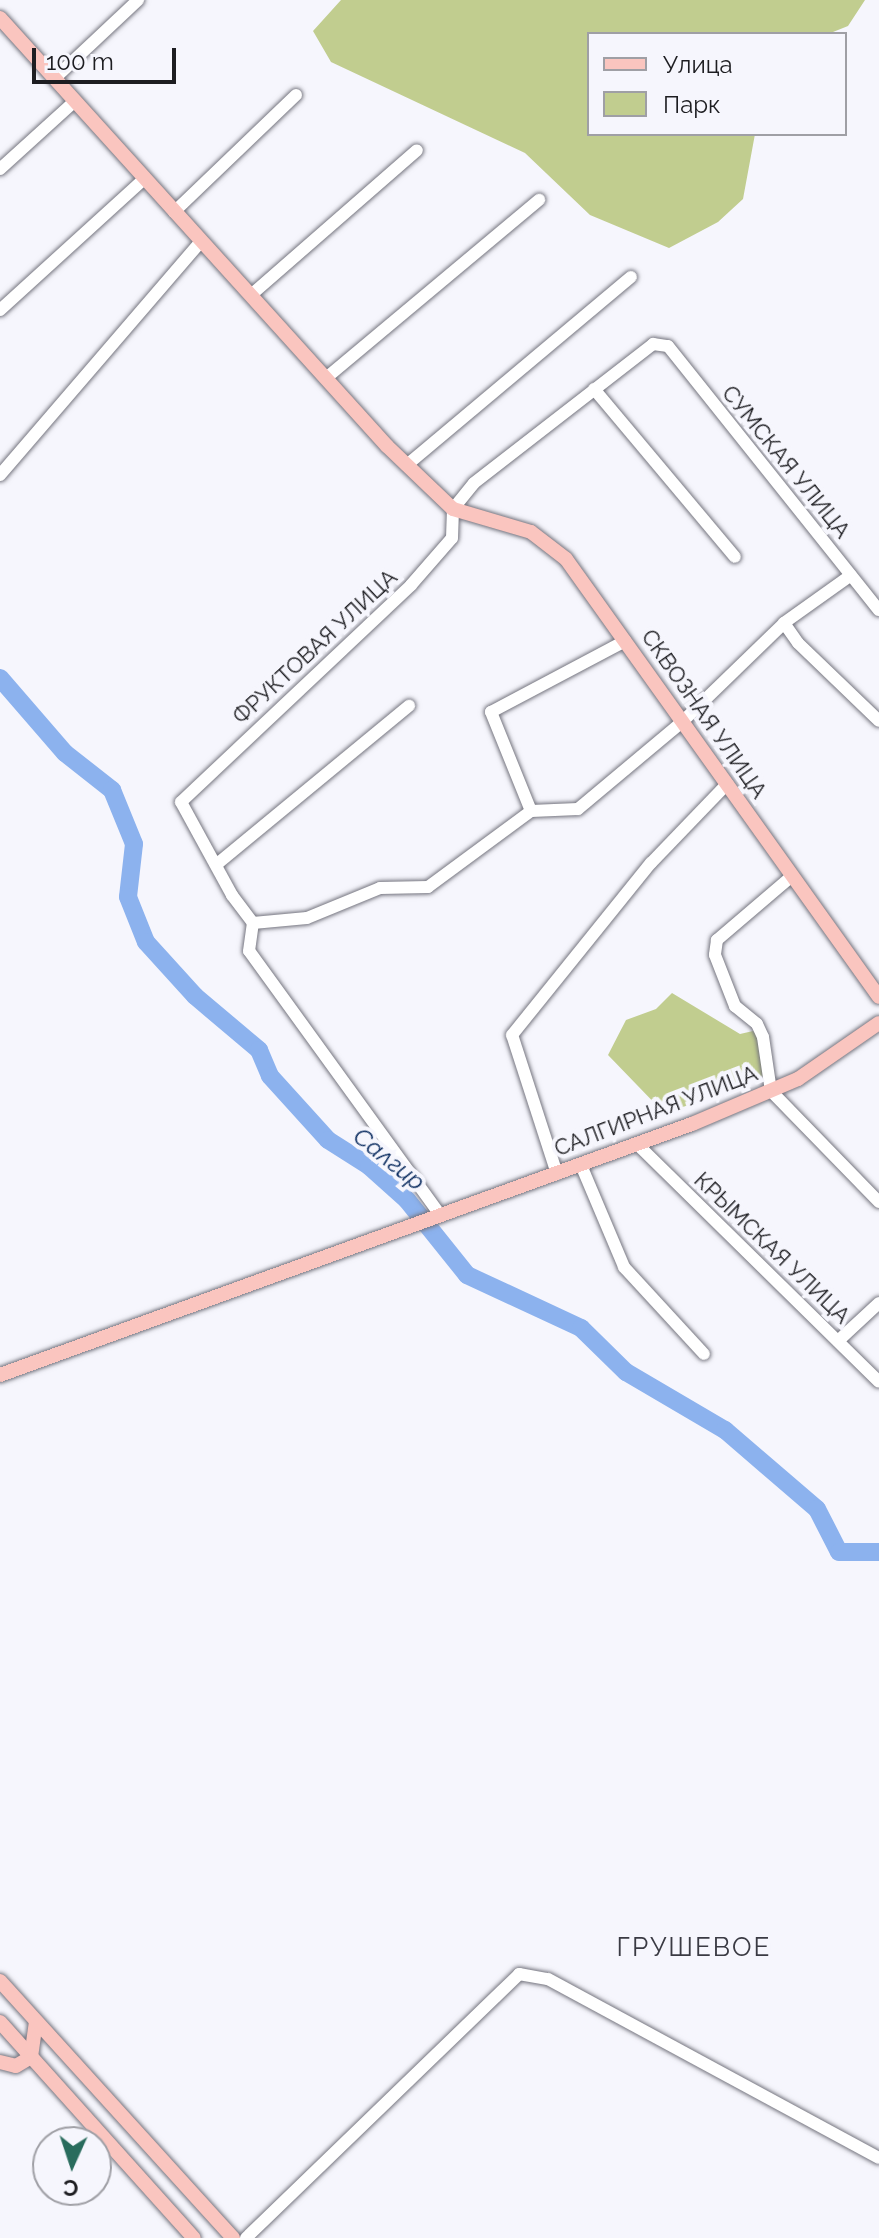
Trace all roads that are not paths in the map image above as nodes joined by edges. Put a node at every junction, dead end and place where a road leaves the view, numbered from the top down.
1 (138, 0) edge
2 (3, 26) edge
3 (55, 78) junction
4 (296, 95) dead end
5 (75, 101) junction
6 (417, 150) dead end
7 (0, 169) edge
8 (145, 178) junction
9 (539, 200) dead end
10 (174, 212) junction
11 (201, 241) junction
12 (631, 277) dead end
13 (251, 295) junction
14 (0, 310) edge
15 (326, 378) junction
16 (594, 389) junction
17 (408, 464) junction
18 (0, 475) edge
19 (453, 509) junction
20 (735, 557) dead end
21 (851, 575) junction
22 (879, 610) edge
23 (784, 623) junction
24 (625, 641) junction
25 (409, 706) dead end
26 (879, 721) edge
27 (682, 722) junction
28 (727, 784) junction
29 (531, 811) junction
30 (217, 864) junction
31 (792, 876) junction
32 (253, 923) junction
33 (879, 997) edge
34 (879, 1023) edge
35 (771, 1091) junction
36 (637, 1144) junction
37 (581, 1165) junction
38 (557, 1174) junction
39 (879, 1202) edge
40 (439, 1217) junction
41 (879, 1303) edge
42 (838, 1341) junction
43 (704, 1354) dead end
44 (0, 1375) edge
45 (879, 1382) edge
46 (0, 1981) edge
47 (36, 2021) junction
48 (0, 2022) edge
49 (27, 2060) junction
50 (0, 2062) edge
51 (877, 2153) edge
52 (194, 2238) edge
53 (233, 2238) edge
54 (246, 2238) edge

1 - 3 street
2 - 3 main road
3 - 5 main road
4 - 10 street
5 - 7 street
5 - 8 main road
6 - 13 street
8 - 10 main road
8 - 14 street
9 - 15 street
10 - 11 main road
11 - 13 main road
11 - 18 street
12 - 17 street
13 - 15 main road
15 - 17 main road
16 - 19 street
16 - 20 street
16 - 21 street, СУМСКАЯ УЛИЦА
17 - 19 main road
19 - 24 main road, СКВОЗНАЯ УЛИЦА
19 - 30 street, ФРУКТОВАЯ УЛИЦА
21 - 22 street, СУМСКАЯ УЛИЦА
21 - 23 street
23 - 26 street
23 - 27 street
24 - 27 main road, СКВОЗНАЯ УЛИЦА
24 - 29 street
25 - 30 street
27 - 28 main road, СКВОЗНАЯ УЛИЦА
27 - 29 street
28 - 31 main road, СКВОЗНАЯ УЛИЦА
28 - 38 street
29 - 32 street
30 - 32 street
31 - 33 main road, СКВОЗНАЯ УЛИЦА
31 - 35 street
32 - 40 street
34 - 35 main road, САЛГИРНАЯ УЛИЦА
35 - 36 main road, САЛГИРНАЯ УЛИЦА
35 - 39 street
36 - 37 main road, САЛГИРНАЯ УЛИЦА
36 - 42 street, КРЫМСКАЯ УЛИЦА
37 - 38 main road, САЛГИРНАЯ УЛИЦА
37 - 43 street
38 - 40 main road, САЛГИРНАЯ УЛИЦА
40 - 44 main road, САЛГИРНАЯ УЛИЦА
41 - 42 street
42 - 45 street, КРЫМСКАЯ УЛИЦА
46 - 47 main road
47 - 49 main road
47 - 53 main road
48 - 49 main road
49 - 50 main road
49 - 52 main road
51 - 54 street

